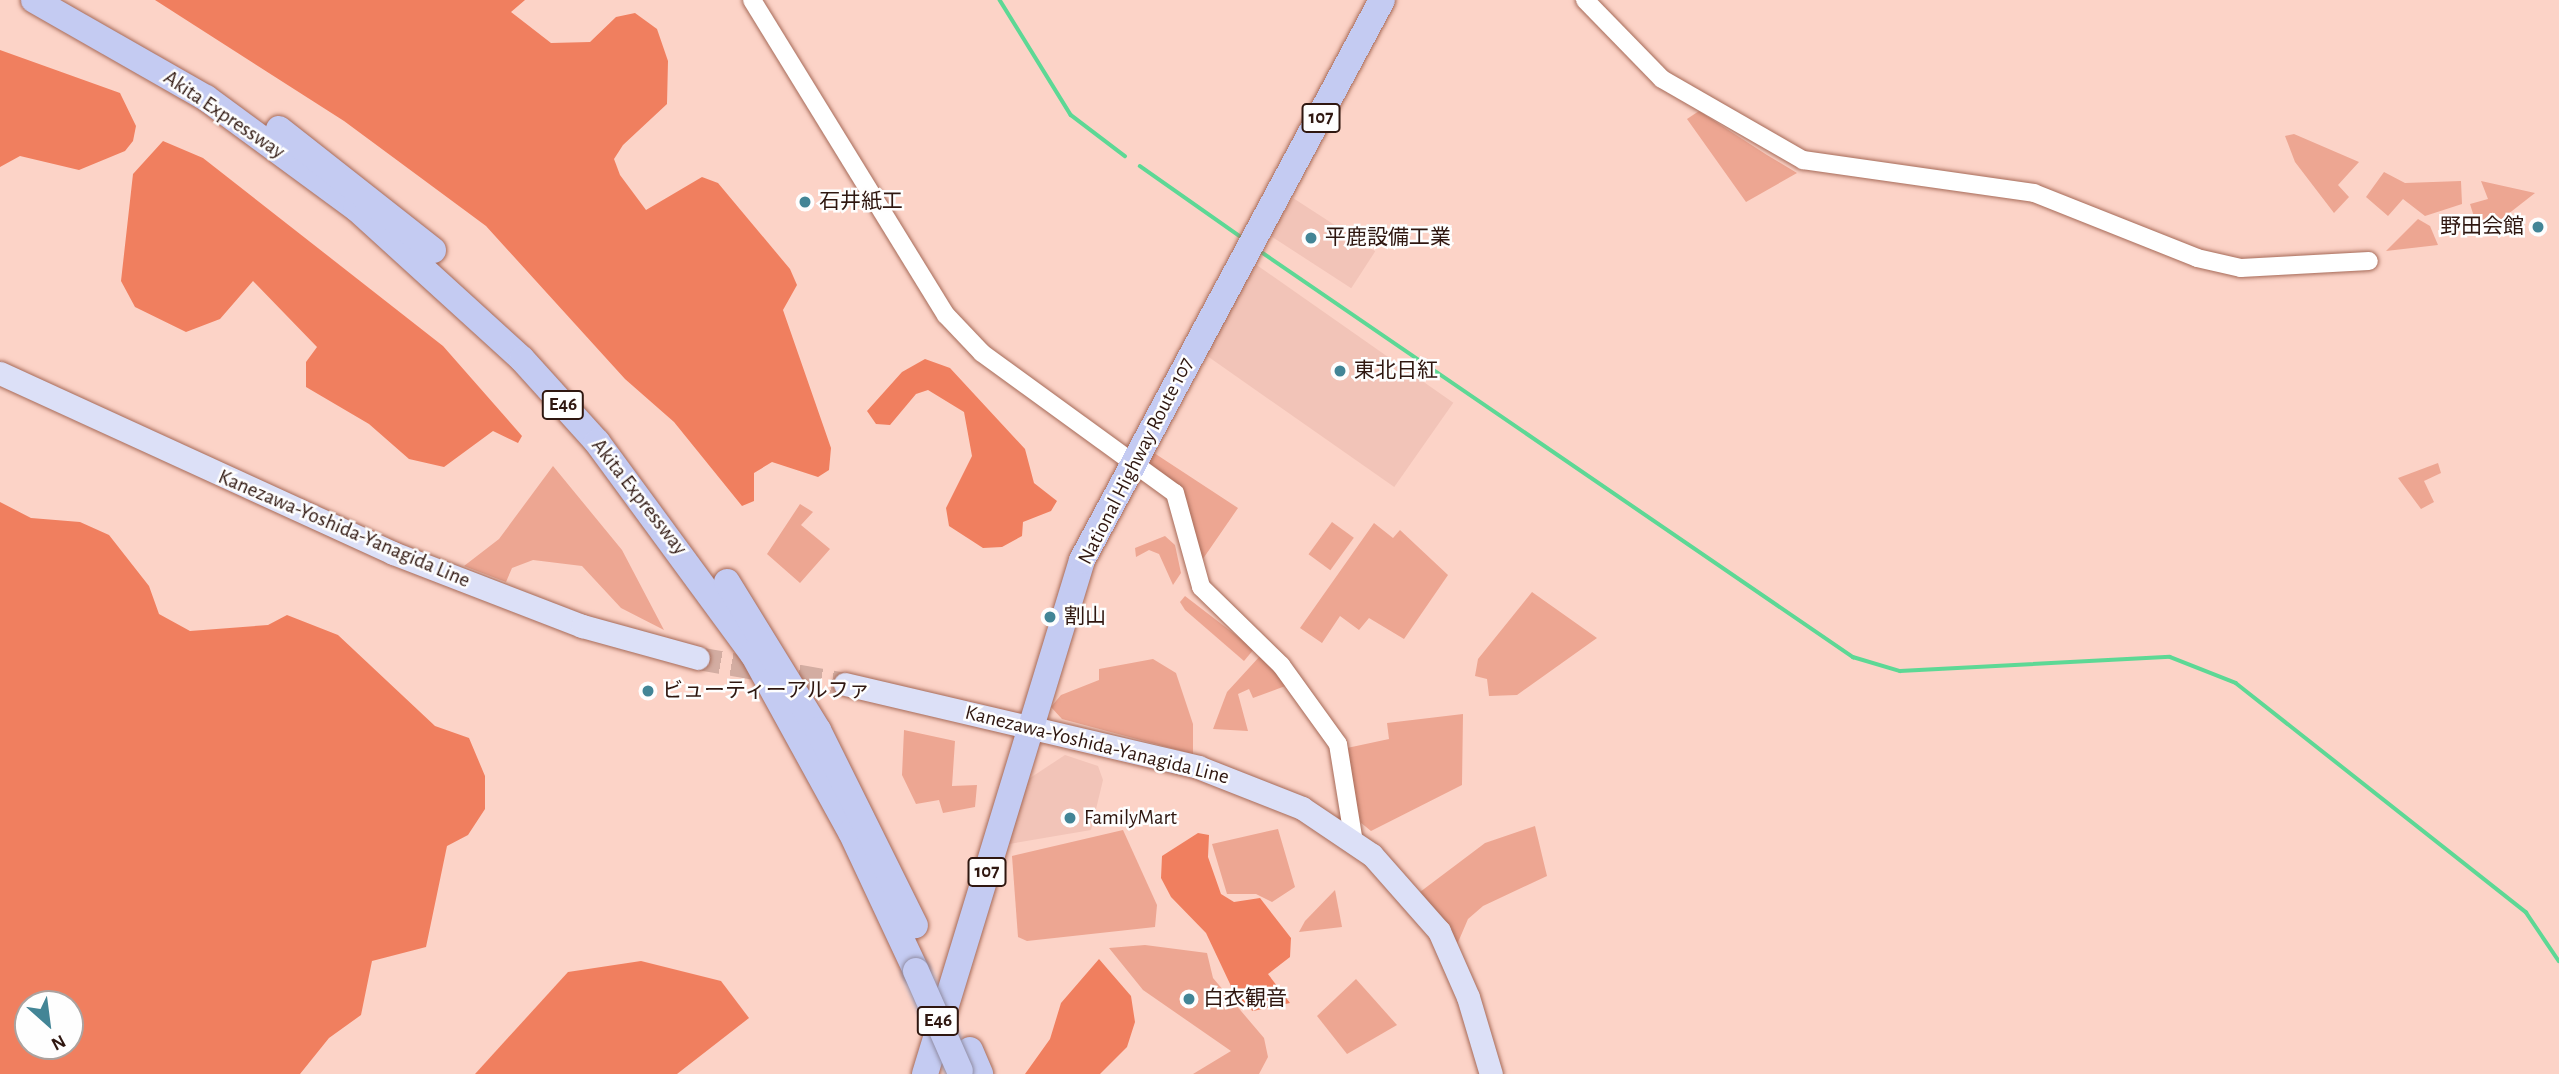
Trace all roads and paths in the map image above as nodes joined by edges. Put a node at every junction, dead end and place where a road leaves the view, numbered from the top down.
1 (34, 0) edge
2 (73, 0) edge
3 (752, 0) edge
4 (1382, 0) edge
5 (1585, 0) edge
6 (2369, 261) dead end
7 (0, 373) edge
8 (1133, 460) junction
9 (698, 658) tunnel mouth
10 (845, 684) tunnel mouth
11 (1032, 727) junction
12 (1354, 843) junction
13 (923, 964) junction
14 (968, 1067) edge
15 (925, 1074) edge
16 (1491, 1074) edge

1 - 13 highway, Akita Expressway / E46
2 - 13 highway, Akita Expressway / E46
3 - 8 street
4 - 8 highway, National Highway Route 107 / 107
5 - 6 street
7 - 9 main road, Kanezawa-Yoshida-Yanagida Line
8 - 11 highway, National Highway Route 107 / 107
8 - 12 street
10 - 11 main road, Kanezawa-Yoshida-Yanagida Line
11 - 12 main road, Kanezawa-Yoshida-Yanagida Line
11 - 15 highway, National Highway Route 107 / 107
12 - 16 main road, Kanezawa-Yoshida-Yanagida Line
13 - 14 highway, Akita Expressway / E46, bridge

